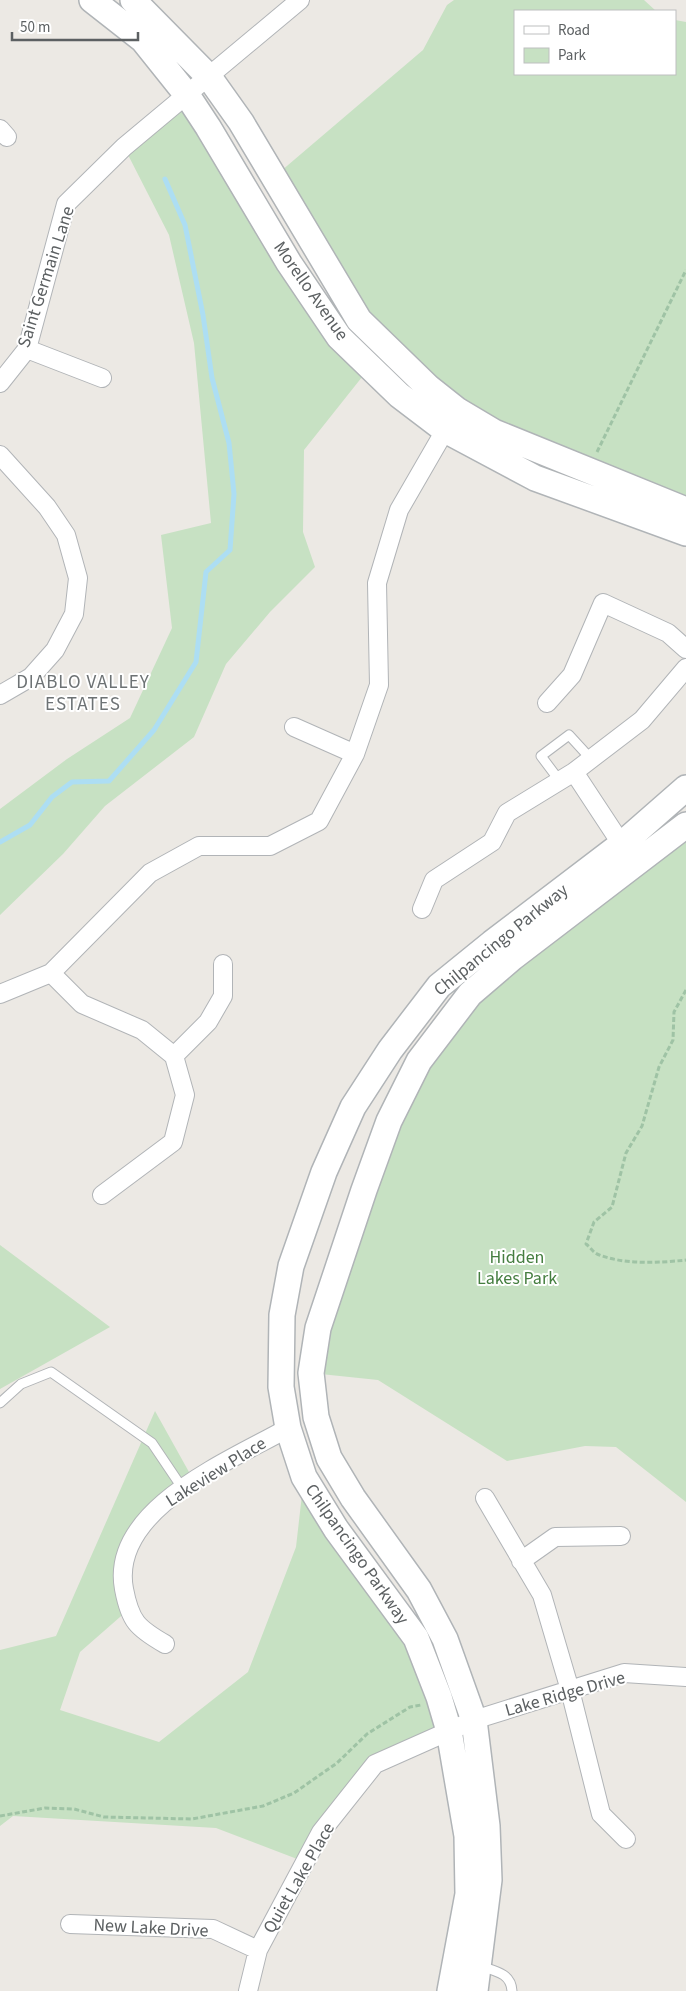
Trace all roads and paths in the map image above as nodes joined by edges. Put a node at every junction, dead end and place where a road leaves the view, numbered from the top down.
1 (92, 0) edge
2 (132, 0) edge
3 (300, 0) edge
4 (209, 77) junction
5 (187, 95) junction
6 (686, 270) edge
7 (27, 349) junction
8 (102, 378) dead end
9 (0, 383) edge
10 (451, 420) junction
11 (0, 455) edge
12 (590, 470) junction
13 (686, 510) edge
14 (686, 533) edge
15 (686, 649) edge
16 (686, 668) edge
17 (0, 695) edge
18 (547, 703) dead end
19 (294, 726) dead end
20 (355, 754) junction
21 (591, 759) junction
22 (566, 776) junction
23 (686, 788) edge
24 (686, 825) edge
25 (629, 854) junction
26 (422, 909) dead end
27 (223, 964) dead end
28 (51, 973) junction
29 (686, 990) edge
30 (0, 994) edge
31 (174, 1056) junction
32 (102, 1195) dead end
33 (686, 1260) edge
34 (0, 1403) edge
35 (288, 1428) junction
36 (183, 1489) junction
37 (485, 1498) dead end
38 (621, 1536) dead end
39 (521, 1561) junction
40 (164, 1644) dead end
41 (686, 1677) edge
42 (570, 1690) junction
43 (439, 1696) junction
44 (474, 1720) junction
45 (449, 1731) junction
46 (0, 1816) edge
47 (626, 1840) dead end
48 (70, 1924) dead end
49 (258, 1950) junction
50 (479, 1966) junction
51 (248, 1991) edge
52 (450, 1991) edge
53 (475, 1991) edge
54 (512, 1991) edge

1 - 5 street, Morello Avenue
2 - 4 street, Morello Avenue
3 - 4 street, Saint Germain Lane
4 - 5 street, Saint Germain Lane
4 - 10 street, Morello Avenue
5 - 7 street, Saint Germain Lane
5 - 10 street, Morello Avenue
6 - 12 path
7 - 8 street
7 - 9 street, Saint Germain Lane
10 - 12 street, Morello Avenue
10 - 14 street, Morello Avenue
10 - 20 street
11 - 17 street
12 - 13 street, Morello Avenue
15 - 18 street
16 - 21 street
19 - 20 street
20 - 28 street
21 - 22 street
21 - 22 lane
22 - 25 street
22 - 26 street
23 - 25 street, Chilpancingo Parkway
24 - 25 street, Chilpancingo Parkway
25 - 35 street, Chilpancingo Parkway
25 - 44 street, Chilpancingo Parkway
27 - 31 street
28 - 30 street
28 - 31 street
29 - 33 path
31 - 32 street
34 - 36 lane
35 - 36 street, Lakeview Place
35 - 43 street, Chilpancingo Parkway
36 - 40 street, Lakeview Place
37 - 39 street
38 - 39 street
39 - 42 street
41 - 42 street, Lake Ridge Drive
42 - 44 street, Lake Ridge Drive
42 - 47 street
43 - 45 street, Chilpancingo Parkway
43 - 46 path
44 - 45 street, Quiet Lake Place
44 - 50 street, Chilpancingo Parkway
45 - 49 street, Quiet Lake Place
45 - 52 street, Chilpancingo Parkway
48 - 49 street, New Lake Drive
49 - 51 street, Quiet Lake Place
50 - 53 street, Chilpancingo Parkway
50 - 54 lane

